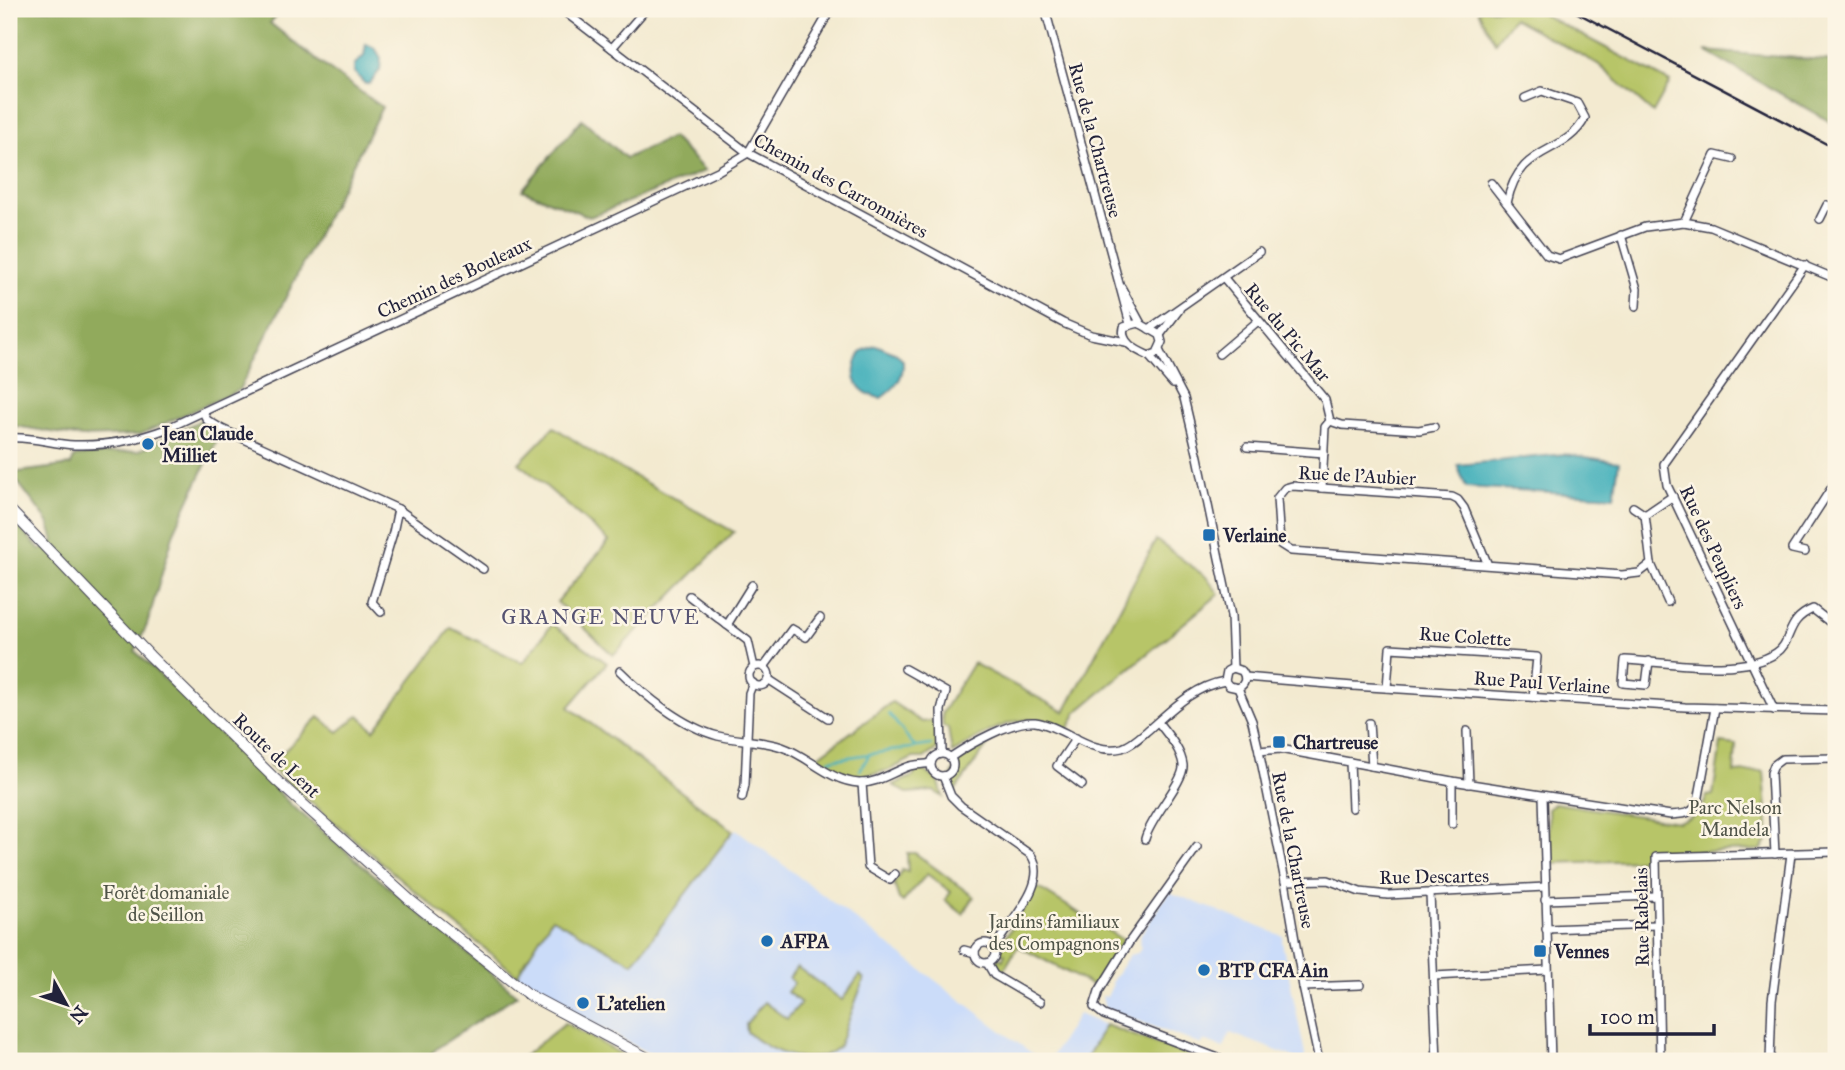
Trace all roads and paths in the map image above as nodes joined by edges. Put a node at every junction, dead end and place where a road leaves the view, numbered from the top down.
1 (561, 9) edge
2 (646, 9) edge
3 (831, 9) edge
4 (1045, 9) edge
5 (611, 48) junction
6 (1525, 98) dead end
7 (748, 153) junction
8 (1732, 159) dead end
9 (1491, 183) dead end
10 (1507, 203) junction
11 (1836, 210) edge
12 (1820, 219) dead end
13 (1684, 222) junction
14 (1621, 235) junction
15 (1259, 252) dead end
16 (1805, 265) junction
17 (1224, 278) junction
18 (1836, 279) edge
19 (1117, 280) junction
20 (1184, 304) junction
21 (1636, 306) dead end
22 (1258, 321) junction
23 (1130, 324) junction
24 (1141, 324) junction
25 (1149, 329) junction
26 (1122, 333) junction
27 (1091, 335) junction
28 (1160, 335) junction
29 (1126, 342) junction
30 (1159, 350) junction
31 (1219, 354) dead end
32 (1149, 356) junction
33 (1184, 398) junction
34 (203, 412) junction
35 (1330, 421) junction
36 (1434, 427) dead end
37 (9, 438) edge
38 (1247, 447) dead end
39 (1324, 453) junction
40 (1836, 481) edge
41 (1322, 488) junction
42 (1672, 496) junction
43 (1633, 507) dead end
44 (9, 509) edge
45 (398, 509) junction
46 (1645, 515) junction
47 (1805, 552) dead end
48 (1651, 564) junction
49 (1488, 565) junction
50 (483, 569) dead end
51 (752, 585) dead end
52 (689, 596) dead end
53 (1668, 602) dead end
54 (381, 612) dead end
55 (820, 618) dead end
56 (727, 625) junction
57 (1836, 627) edge
58 (1391, 638) dead end
59 (1390, 648) junction
60 (1649, 661) junction
61 (1752, 663) junction
62 (754, 667) junction
63 (764, 667) junction
64 (905, 668) dead end
65 (1233, 668) junction
66 (620, 671) dead end
67 (1245, 677) junction
68 (768, 679) junction
69 (1225, 681) junction
70 (753, 683) junction
71 (1238, 688) junction
72 (1387, 688) junction
73 (1533, 697) junction
74 (1715, 708) junction
75 (1774, 710) junction
76 (1836, 711) edge
77 (828, 718) dead end
78 (1158, 722) junction
79 (1369, 723) dead end
80 (1467, 731) dead end
81 (1076, 738) junction
82 (746, 740) junction
83 (1259, 751) junction
84 (942, 753) junction
85 (951, 757) junction
86 (1836, 758) edge
87 (1350, 762) junction
88 (931, 763) junction
89 (1372, 766) junction
90 (943, 776) junction
91 (1452, 781) junction
92 (862, 783) junction
93 (1469, 783) junction
94 (1082, 785) dead end
95 (1543, 796) junction
96 (742, 798) dead end
97 (1352, 808) dead end
98 (1451, 824) dead end
99 (1145, 839) dead end
100 (1197, 847) dead end
101 (1836, 852) edge
102 (1791, 853) junction
103 (1775, 854) junction
104 (895, 874) dead end
105 (1285, 881) junction
106 (1545, 887) junction
107 (1430, 894) junction
108 (1655, 896) junction
109 (1545, 900) junction
110 (1656, 925) junction
111 (1546, 929) junction
112 (993, 946) junction
113 (964, 950) dead end
114 (975, 953) junction
115 (987, 963) junction
116 (1548, 970) junction
117 (1434, 976) junction
118 (1360, 985) dead end
119 (1303, 987) junction
120 (1040, 1002) dead end
121 (1836, 1060) edge
122 (653, 1061) edge
123 (1226, 1061) edge
124 (1319, 1061) edge
125 (1437, 1061) edge
126 (1551, 1061) edge
127 (1660, 1061) edge
128 (1770, 1061) edge
129 (1804, 1061) edge

1 - 5 street, Chemin des Carronnières
2 - 5 street
3 - 7 street, Chemin des Bouleaux
4 - 19 street, Rue de la Chartreuse
5 - 7 street, Chemin des Carronnières
6 - 10 street
7 - 27 street, Chemin des Carronnières
7 - 34 street, Chemin des Bouleaux
8 - 13 street
9 - 10 street
10 - 14 street
11 - 12 street
13 - 14 street
13 - 16 street
14 - 21 street
15 - 17 street
16 - 18 street
16 - 42 street, Rue des Peupliers
17 - 20 street
17 - 22 street, Rue du Pic Mar
19 - 23 street, Rue de la Chartreuse
19 - 24 street, Rue de la Chartreuse
20 - 25 street
20 - 28 street
22 - 31 street
22 - 35 street, Rue du Pic Mar
23 - 24 street
23 - 26 street
24 - 25 street
25 - 28 street
26 - 27 street, Chemin des Carronnières
26 - 29 street
27 - 29 street, Chemin des Carronnières
28 - 30 street
29 - 32 street
30 - 32 street
30 - 33 street
32 - 33 street
33 - 65 street
34 - 37 street, Chemin des Bouleaux
34 - 45 street
35 - 36 street
35 - 39 street
38 - 39 street
39 - 41 street
40 - 47 street
41 - 49 street, Rue de l'Aubier
41 - 49 street, Rue de l'Aubier
42 - 46 street
42 - 61 street, Rue des Peupliers
43 - 46 street
44 - 122 street, Route de Lent
45 - 50 street
45 - 54 street
46 - 48 street
48 - 49 street, Rue de l'Aubier
48 - 53 street
51 - 56 street
52 - 56 street
55 - 63 street
56 - 62 street
57 - 61 street
58 - 59 street
59 - 72 street, Rue Colette
59 - 73 street, Rue Colette
60 - 60 street
60 - 61 street
61 - 75 street, Rue des Peupliers
62 - 63 street
62 - 70 street
63 - 68 street
64 - 84 street
65 - 67 street
65 - 69 street
66 - 82 street
67 - 71 street
67 - 72 street, Rue Paul Verlaine
68 - 70 street
68 - 77 street
69 - 71 street
69 - 78 street
70 - 82 street
71 - 83 street, Rue de la Chartreuse
72 - 73 street, Rue Paul Verlaine
73 - 74 street, Rue Paul Verlaine
74 - 75 street, Rue Paul Verlaine
74 - 95 street
75 - 76 street, Rue Paul Verlaine
78 - 81 street
78 - 99 street
79 - 89 street
80 - 93 street
81 - 85 street
81 - 94 street
82 - 92 street
82 - 96 street
83 - 87 street
83 - 105 street, Rue de la Chartreuse
84 - 85 street
84 - 88 street
85 - 90 street
86 - 103 street
87 - 89 street
87 - 97 street
88 - 90 street
88 - 92 street
89 - 91 street
90 - 112 street
91 - 93 street
91 - 98 street
92 - 104 street
93 - 95 street
95 - 106 street
100 - 123 street
101 - 102 street
102 - 103 street
102 - 128 street
103 - 108 street, Rue Rabelais
105 - 107 street, Rue Descartes
105 - 119 street, Rue de la Chartreuse
106 - 107 street, Rue Descartes
106 - 109 street
107 - 117 street
108 - 109 street
108 - 110 street, Rue Rabelais
109 - 111 street
110 - 111 street
110 - 127 street, Rue Rabelais
111 - 116 street
112 - 114 street
112 - 115 street
113 - 114 street
114 - 115 street
115 - 120 street
116 - 117 street
116 - 126 street
117 - 125 street
118 - 119 street
119 - 124 street, Rue de la Chartreuse
121 - 129 street

